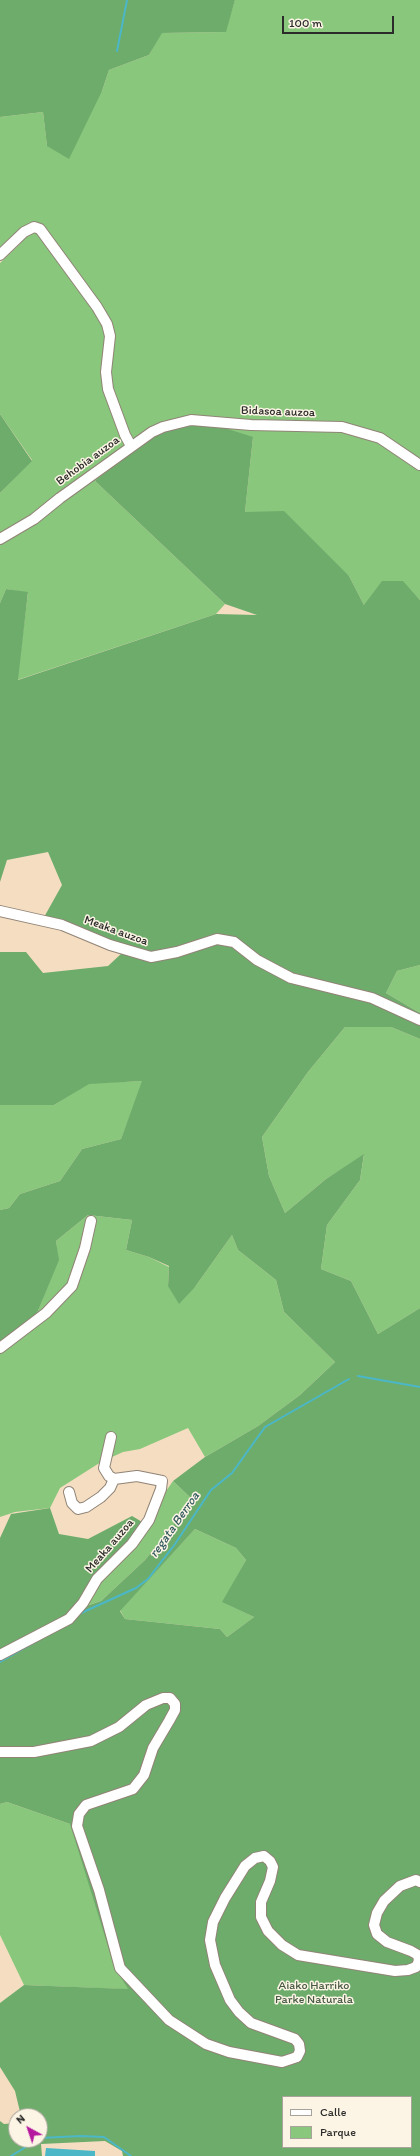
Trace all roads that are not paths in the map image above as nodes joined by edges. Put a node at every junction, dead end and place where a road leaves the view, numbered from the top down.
1 (0, 255) edge
2 (131, 446) junction
3 (420, 465) edge
4 (0, 539) edge
5 (0, 911) edge
6 (420, 1020) edge
7 (91, 1221) dead end
8 (0, 1348) edge
9 (111, 1437) dead end
10 (114, 1479) junction
11 (69, 1492) dead end
12 (0, 1655) edge
13 (0, 1752) edge
14 (420, 1882) edge

1 - 2 street, Behobia auzoa
2 - 3 street, Bidasoa auzoa
2 - 4 street, Behobia auzoa
5 - 6 street, Meaka auzoa
7 - 8 street
9 - 10 street
10 - 11 street
10 - 12 street, Meaka auzoa
13 - 14 street

